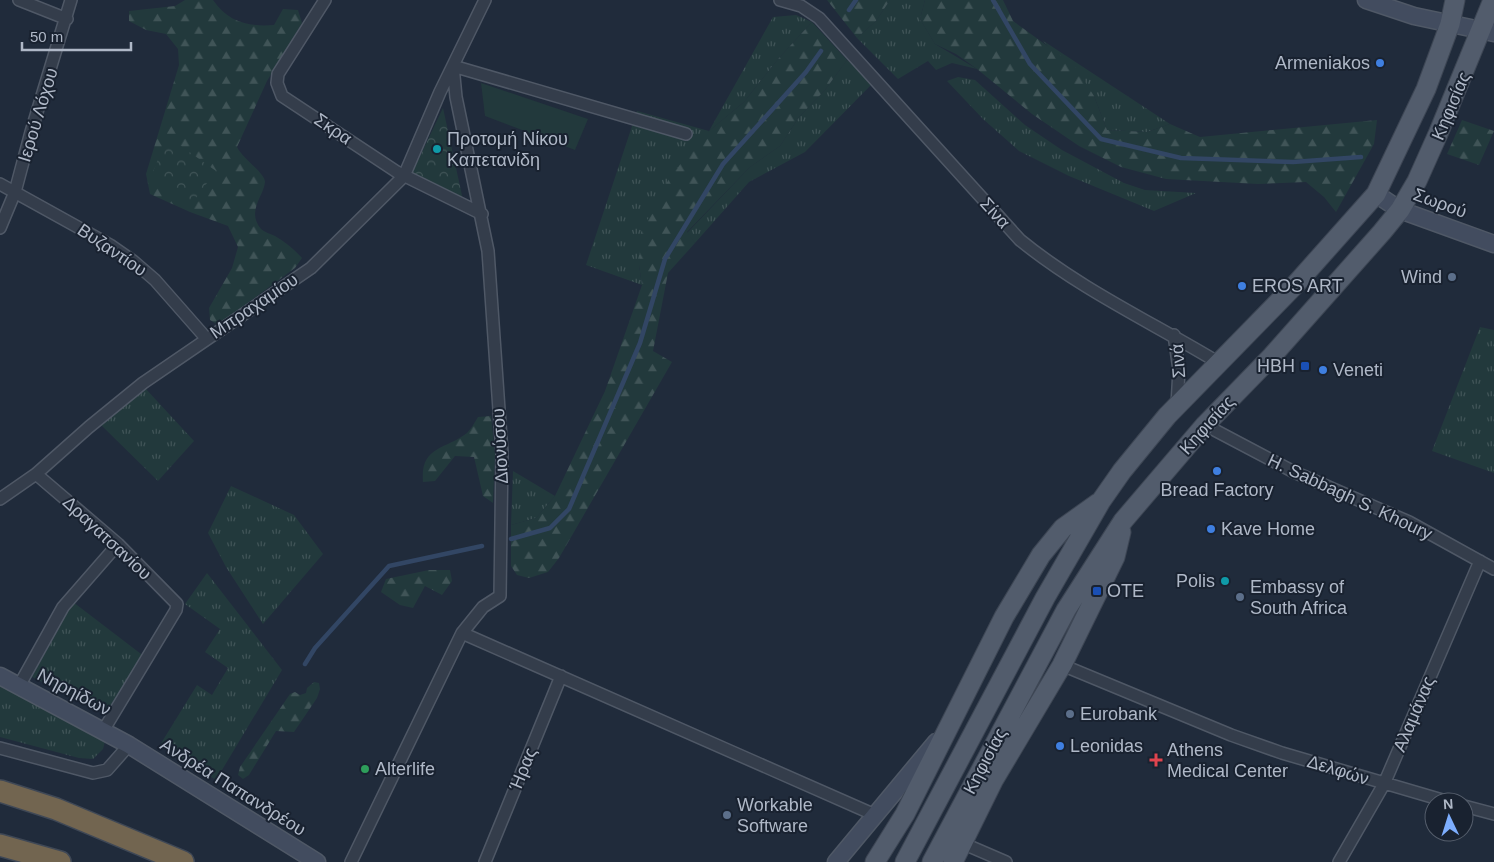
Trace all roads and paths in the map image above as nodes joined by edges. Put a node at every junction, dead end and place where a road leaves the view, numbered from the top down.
1 (19, 0) edge
2 (71, 0) edge
3 (325, 0) edge
4 (485, 0) edge
5 (780, 0) edge
6 (1366, 0) edge
7 (1455, 0) edge
8 (1493, 0) edge
9 (803, 3) edge
10 (66, 19) junction
11 (1450, 24) junction
12 (1488, 32) edge
13 (453, 66) junction
14 (686, 134) dead end
15 (404, 176) junction
16 (0, 184) edge
17 (16, 192) junction
18 (1376, 194) junction
19 (1400, 210) junction
20 (482, 214) junction
21 (0, 228) edge
22 (1494, 244) edge
23 (1174, 335) junction
24 (206, 338) junction
25 (1220, 363) junction
26 (1177, 405) junction
27 (1205, 425) junction
28 (36, 474) junction
29 (0, 499) edge
30 (1101, 501) junction
31 (1123, 521) junction
32 (118, 544) junction
33 (1480, 561) junction
34 (1494, 570) edge
35 (462, 633) junction
36 (1062, 665) junction
37 (0, 676) edge
38 (561, 676) junction
39 (20, 686) junction
40 (947, 729) junction
41 (103, 731) junction
42 (128, 745) junction
43 (0, 748) edge
44 (1384, 784) junction
45 (0, 791) edge
46 (1424, 795) edge
47 (1474, 809) edge
48 (1494, 814) edge
49 (875, 815) junction
50 (962, 843) junction
51 (0, 845) edge
52 (60, 862) edge
53 (183, 862) edge
54 (317, 862) edge
55 (351, 862) edge
56 (485, 862) edge
57 (836, 862) edge
58 (874, 862) edge
59 (905, 862) edge
60 (932, 862) edge
61 (953, 862) edge
62 (958, 862) edge
63 (1006, 862) edge
64 (1339, 862) edge

1 - 10 street
2 - 10 street, Ιερού Λόχου
3 - 15 street, Σκρα
4 - 13 street
5 - 9 street
6 - 11 street
7 - 11 main road, Κηφισίας
8 - 12 main road, Κηφισίας
9 - 23 street, Σίνα
10 - 17 street, Ιερού Λόχου
11 - 12 street
11 - 18 main road, Κηφισίας
12 - 19 main road, Κηφισίας
13 - 14 street
13 - 15 street, Μπραχαμίου
13 - 20 street, Διονύσου
15 - 20 street, Σκρα
15 - 24 street, Μπραχαμίου
16 - 17 street, Βυζαντίου
17 - 21 street, Ιερού Λόχου
17 - 24 street, Βυζαντίου
18 - 19 street, Σωρού
18 - 25 main road, Κηφισίας
19 - 22 street, Σωρού
19 - 27 main road, Κηφισίας
20 - 35 street, Διονύσου
23 - 25 street, Σινά
23 - 26 street, Σινά
24 - 28 street, Μπραχαμίου
25 - 26 main road, Κηφισίας
26 - 30 main road, Κηφισίας
27 - 31 main road, Κηφισίας
27 - 33 street, H. Sabbagh S. Khoury
28 - 29 street, Μπραχαμίου
28 - 32 street, Δραγατσανίου
30 - 40 main road
30 - 59 main road, Κηφισίας
31 - 36 main road
31 - 60 main road, Κηφισίας
32 - 39 street
32 - 41 street, Δραγατσανίου
33 - 34 street, H. Sabbagh S. Khoury
33 - 44 street, Αλαμάνας
35 - 38 street
35 - 55 street, Διονύσου
36 - 44 street, Δελφών
36 - 50 main road
37 - 39 street, Νηρηίδων
38 - 49 street
38 - 56 street, Ήρας
39 - 41 street, Νηρηίδων
40 - 49 street
40 - 58 main road
41 - 42 street, Νηρηίδων
42 - 43 street
42 - 54 street, Ανδρέα Παπανδρέου
44 - 46 street, Δελφών
44 - 64 street, Αλαμάνας
45 - 53 highway
47 - 48 street
49 - 57 street
50 - 61 main road
50 - 62 main road
50 - 63 street
51 - 52 highway

